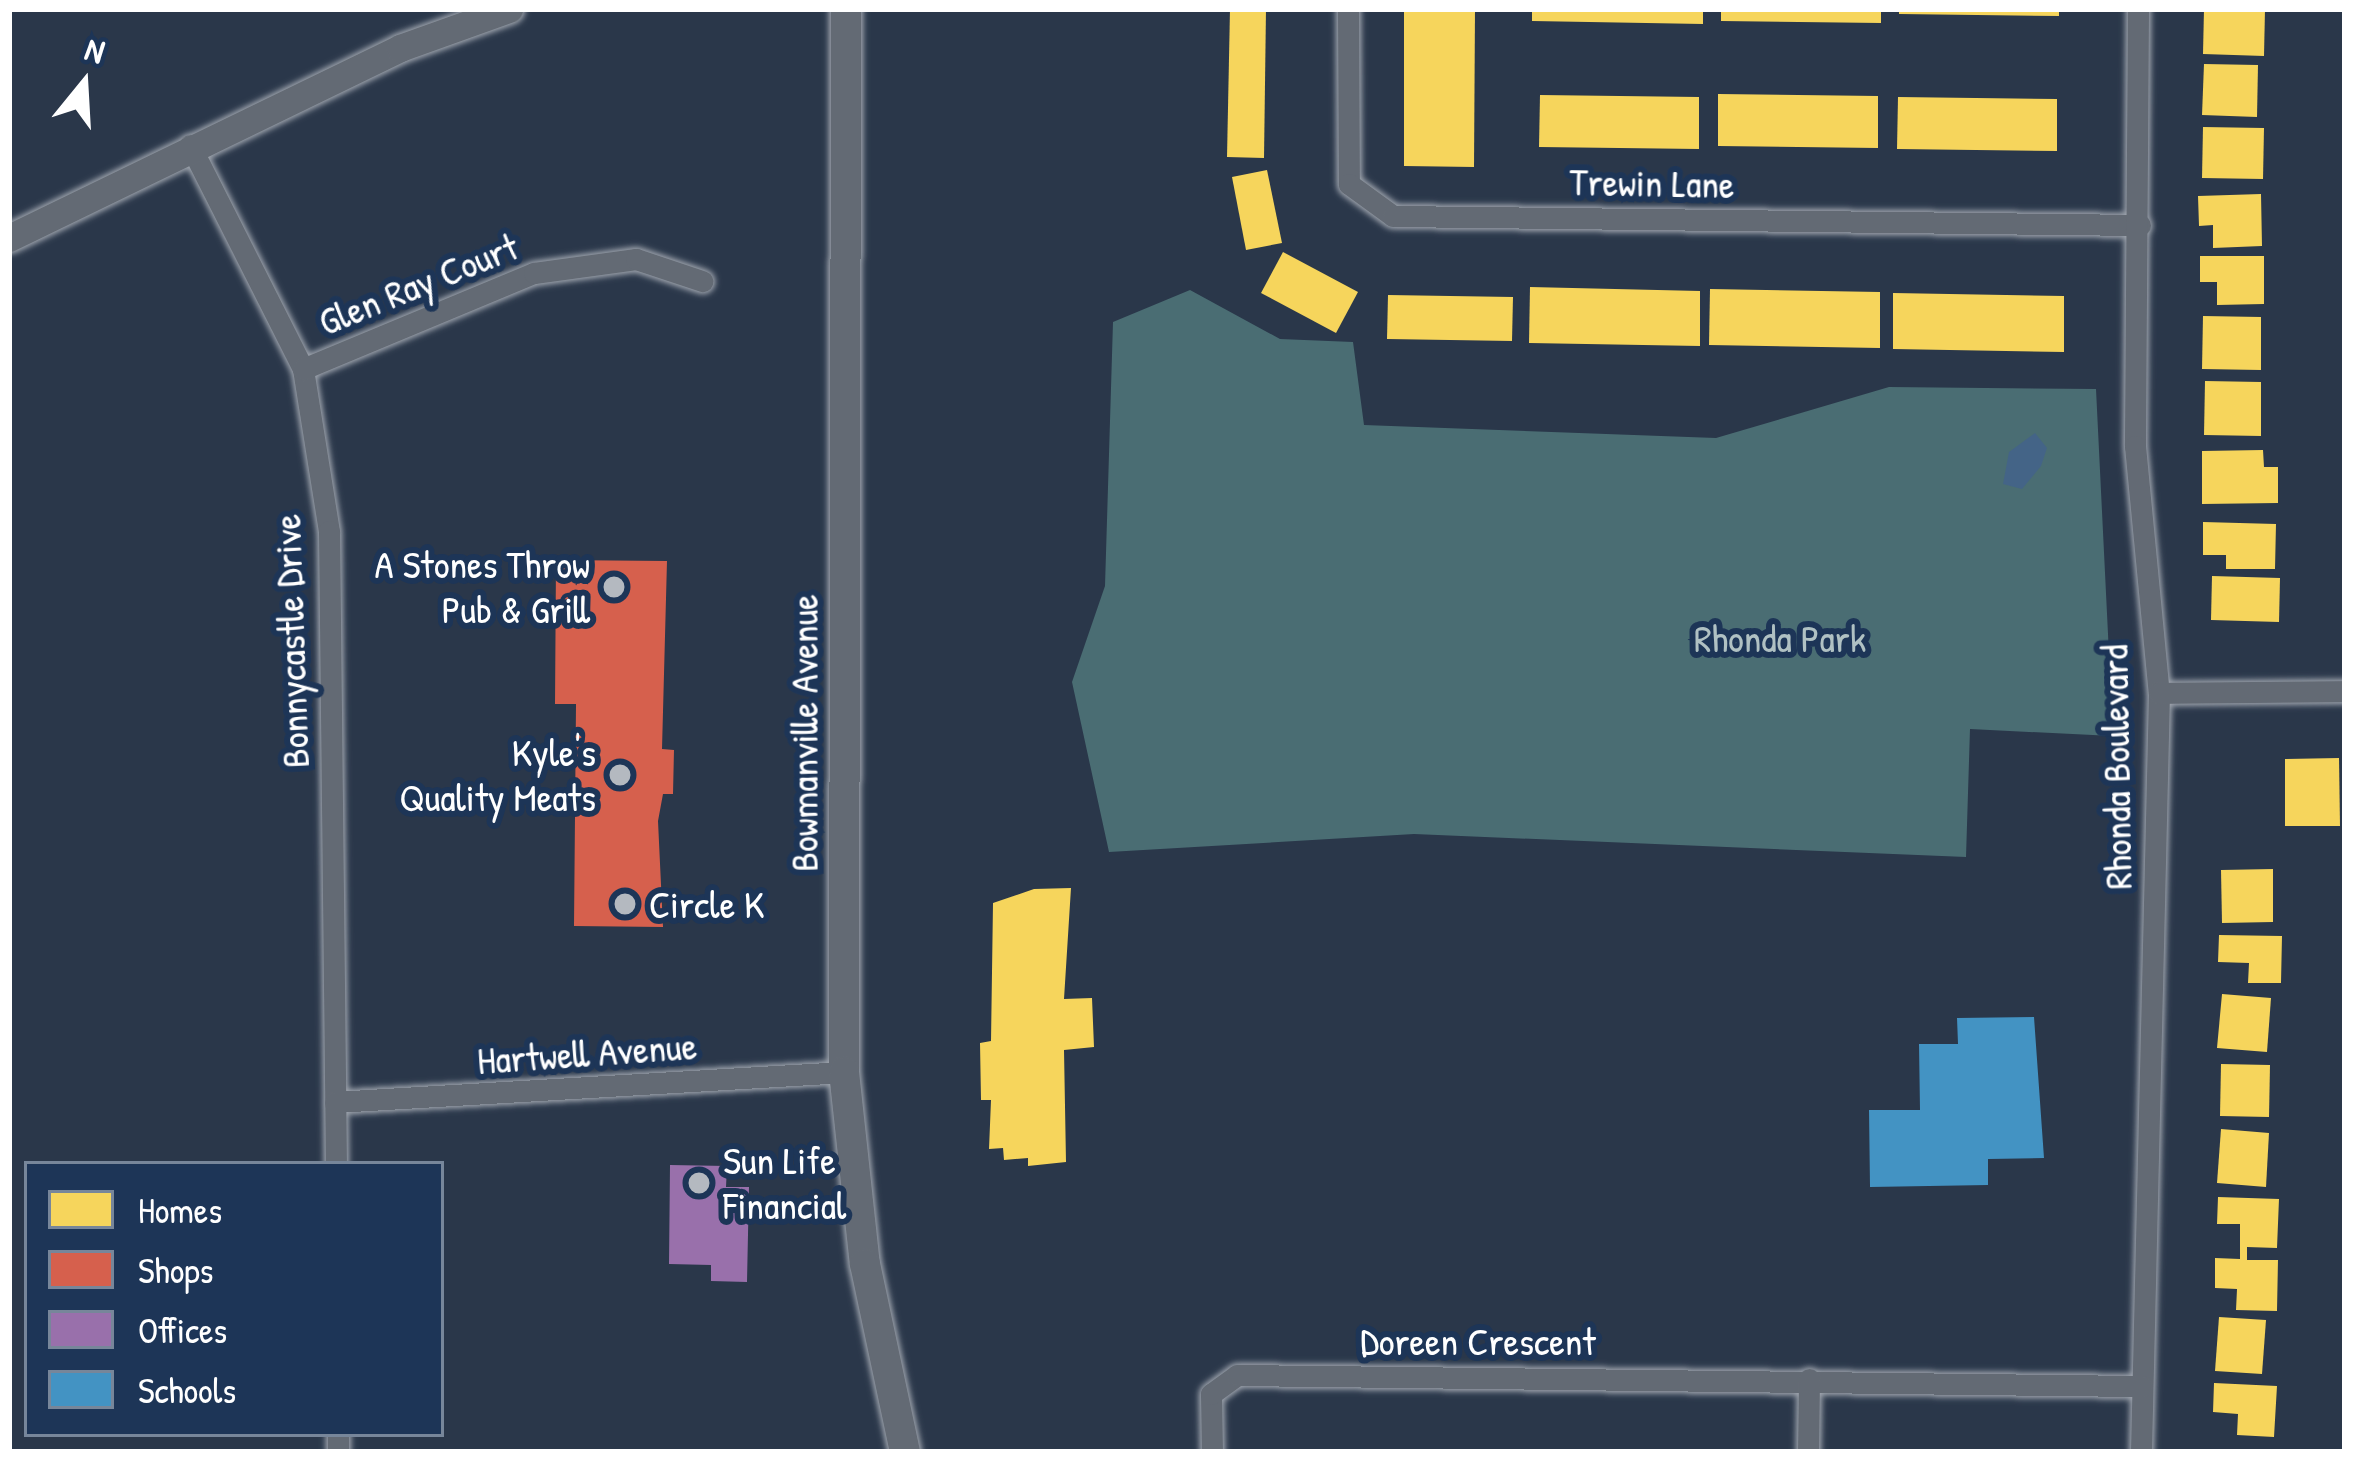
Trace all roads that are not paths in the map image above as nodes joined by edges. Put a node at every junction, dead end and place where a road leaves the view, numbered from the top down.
1 (509, 9) edge
2 (846, 9) edge
3 (1348, 9) edge
4 (2138, 9) edge
5 (190, 145) junction
6 (2140, 225) junction
7 (9, 238) edge
8 (702, 281) dead end
9 (303, 369) junction
10 (2345, 691) edge
11 (2158, 693) junction
12 (844, 1072) junction
13 (335, 1102) junction
14 (335, 1161) edge
15 (1809, 1379) junction
16 (2142, 1386) junction
17 (904, 1452) edge
18 (1212, 1452) edge
19 (1808, 1452) edge
20 (2141, 1452) edge

1 - 5 street
2 - 12 main road, Bowmanville Avenue
3 - 6 street, Trewin Lane
4 - 6 street, Rhonda Boulevard
5 - 7 street
5 - 9 street, Bonnycastle Drive
6 - 11 street, Rhonda Boulevard
8 - 9 street, Glen Ray Court
9 - 13 street, Bonnycastle Drive
10 - 11 street
11 - 16 street, Rhonda Boulevard
12 - 13 street, Hartwell Avenue
12 - 17 main road, Bowmanville Avenue
13 - 14 street, Bonnycastle Drive
15 - 16 street, Doreen Crescent
15 - 18 street, Doreen Crescent
15 - 19 street
16 - 20 street, Rhonda Boulevard

